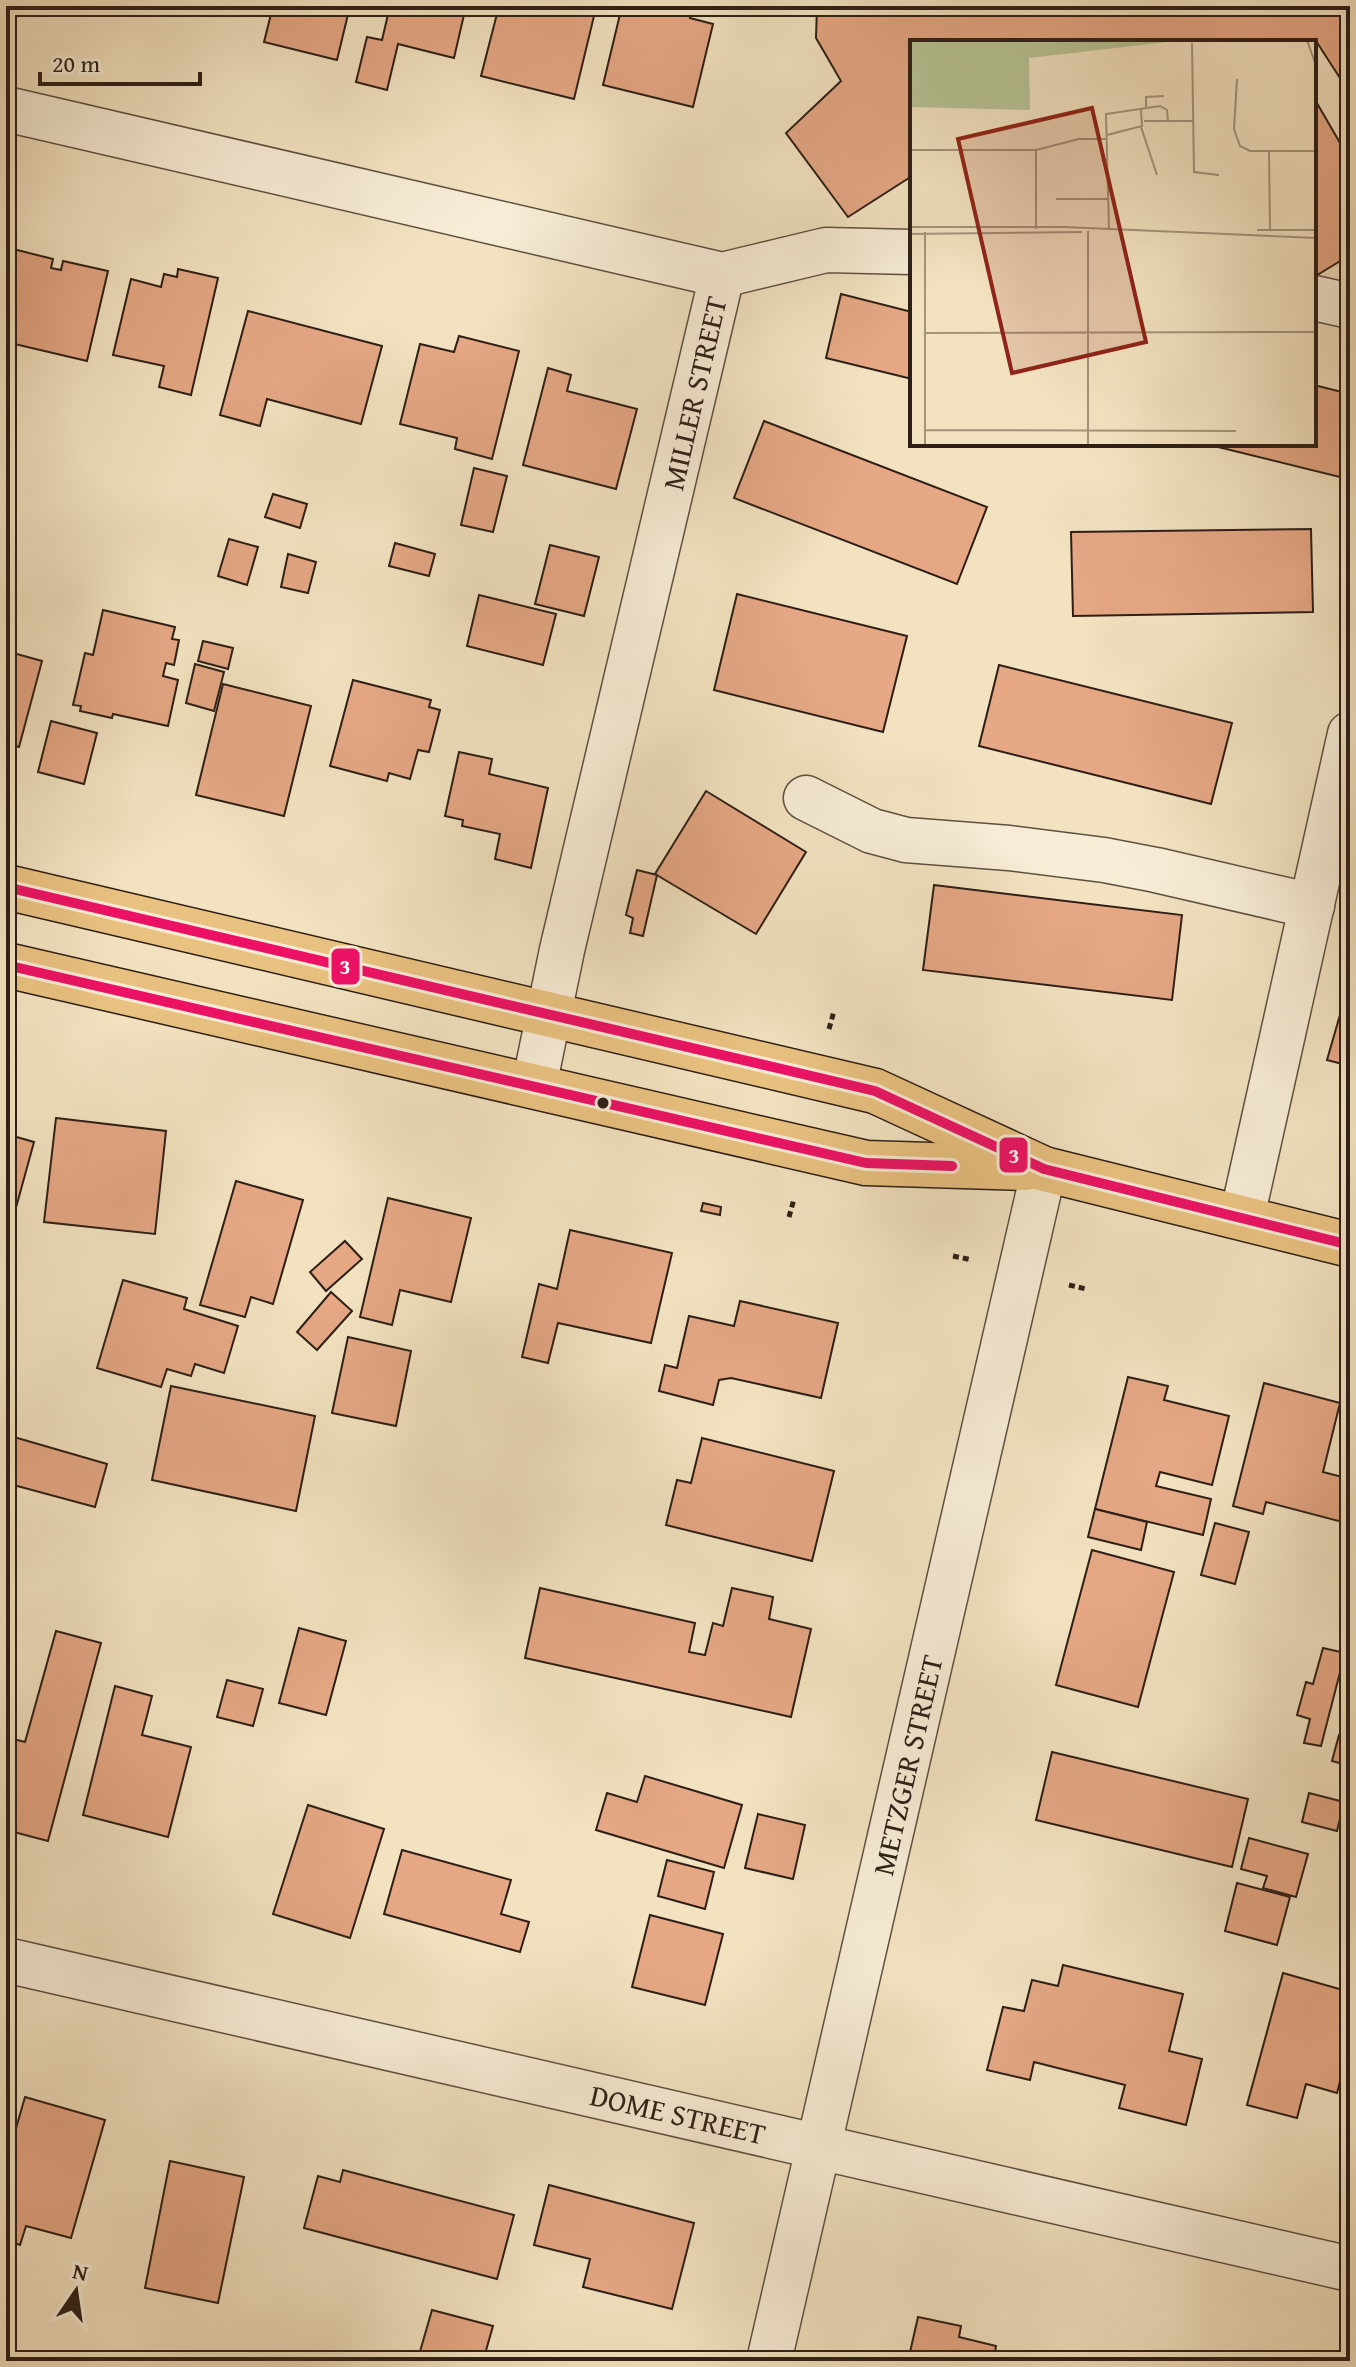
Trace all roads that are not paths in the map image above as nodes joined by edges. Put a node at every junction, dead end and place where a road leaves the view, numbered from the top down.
1 (6, 109) edge
2 (910, 252) edge
3 (722, 275) junction
4 (1316, 298) edge
5 (1350, 306) edge
6 (1350, 734) edge
7 (806, 798) dead end
8 (6, 887) edge
9 (1312, 906) junction
10 (6, 965) edge
11 (549, 1013) junction
12 (534, 1086) junction
13 (1044, 1169) junction
14 (1242, 1217) junction
15 (1350, 1245) edge
16 (6, 1960) edge
17 (819, 2146) junction
18 (1350, 2269) edge
19 (769, 2361) edge

1 - 3 street, MILLER STREET
2 - 3 street
3 - 11 street, MILLER STREET
4 - 5 street
6 - 9 street
7 - 9 street
8 - 11 main road
9 - 14 street
10 - 12 main road
11 - 12 street, MILLER STREET
11 - 13 main road
12 - 13 main road
13 - 14 main road
13 - 17 street, METZGER STREET
14 - 15 main road
16 - 17 street, DOME STREET
17 - 18 street, DOME STREET
17 - 19 street, METZGER STREET

